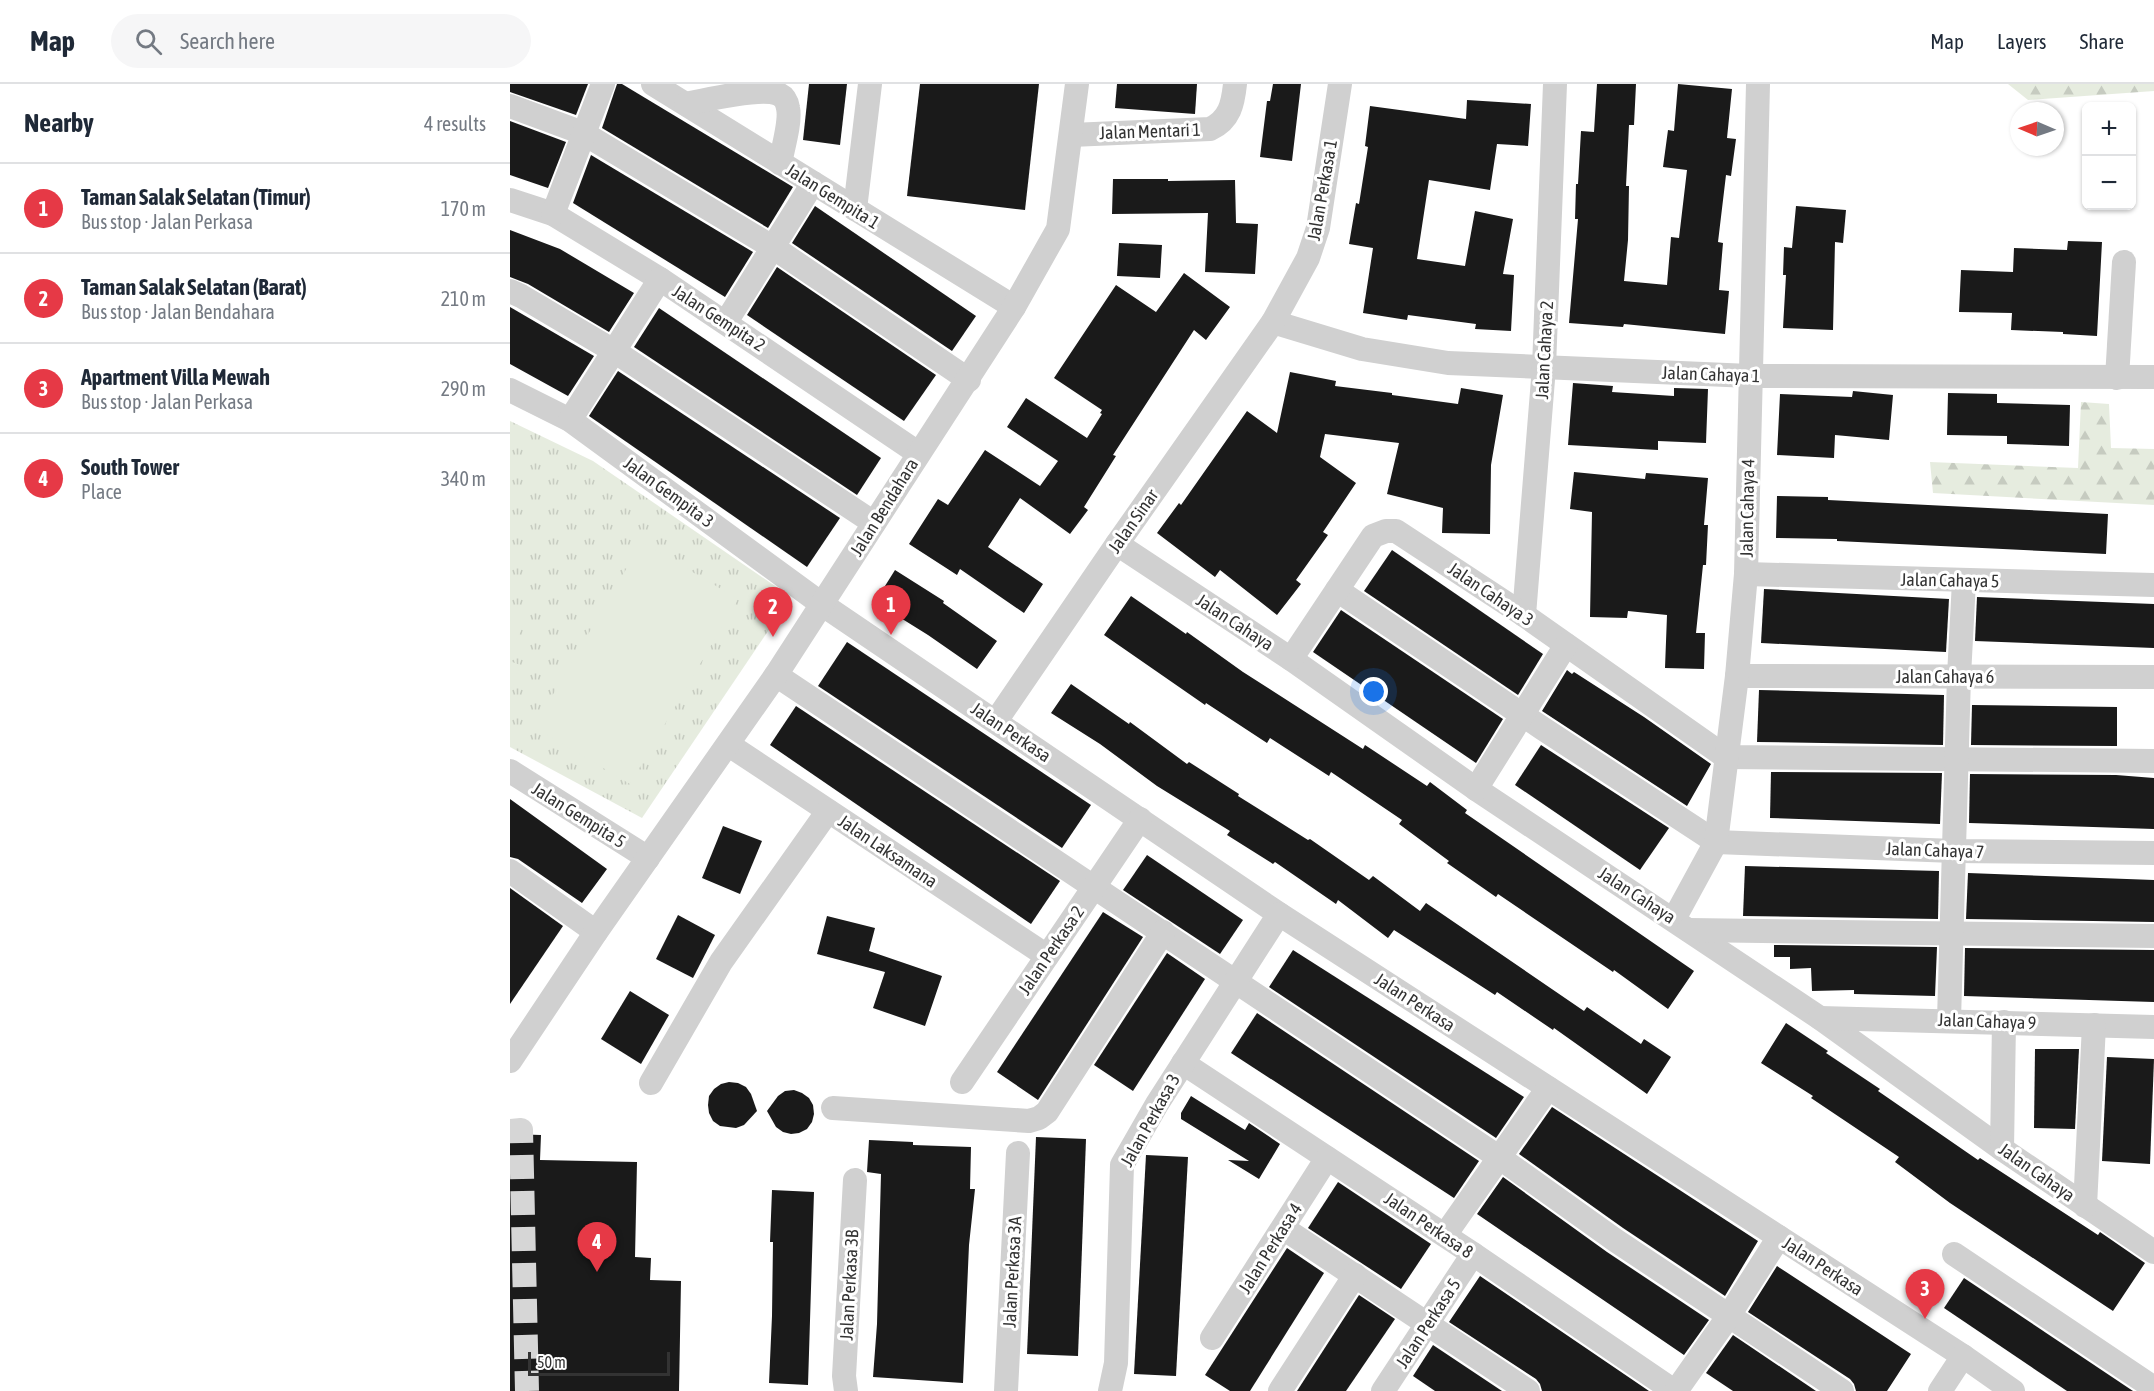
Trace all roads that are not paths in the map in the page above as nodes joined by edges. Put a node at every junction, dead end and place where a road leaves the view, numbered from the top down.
1 (603, 84) edge
2 (653, 84) edge
3 (870, 84) edge
4 (1077, 84) edge
5 (1235, 84) edge
6 (1340, 84) edge
7 (1555, 84) edge
8 (1758, 84) edge
9 (686, 104) junction
10 (510, 106) edge
11 (583, 133) junction
12 (1071, 135) junction
13 (780, 163) junction
14 (813, 183) junction
15 (510, 200) edge
16 (855, 209) junction
17 (553, 214) junction
18 (774, 248) junction
19 (2124, 262) dead end
20 (660, 279) junction
21 (510, 291) edge
22 (1014, 307) junction
23 (726, 322) junction
24 (1273, 322) junction
25 (614, 351) junction
26 (1544, 367) junction
27 (1750, 376) junction
28 (2154, 377) edge
29 (2117, 378) junction
30 (969, 380) junction
31 (510, 390) edge
32 (570, 420) junction
33 (918, 453) junction
34 (874, 523) junction
35 (1117, 544) junction
36 (1746, 574) junction
37 (1964, 581) junction
38 (2154, 585) edge
39 (1337, 590) junction
40 (823, 605) junction
41 (1524, 615) junction
42 (1566, 645) junction
43 (1291, 659) junction
44 (776, 675) junction
45 (1737, 676) junction
46 (1959, 676) junction
47 (2154, 677) edge
48 (1524, 716) junction
49 (996, 721) junction
50 (729, 745) junction
51 (1726, 757) junction
52 (1957, 759) junction
53 (2154, 761) edge
54 (510, 771) edge
55 (1476, 789) junction
56 (828, 811) junction
57 (1140, 819) junction
58 (1716, 842) junction
59 (1954, 851) junction
60 (2154, 853) edge
61 (648, 858) junction
62 (510, 871) edge
63 (1094, 886) junction
64 (1279, 914) junction
65 (1681, 925) junction
66 (596, 932) junction
67 (1163, 932) junction
68 (1952, 933) junction
69 (2154, 936) edge
70 (1047, 956) junction
71 (1236, 981) junction
72 (1820, 1018) junction
73 (1949, 1020) junction
74 (2004, 1022) junction
75 (2094, 1025) junction
76 (2154, 1026) edge
77 (510, 1061) edge
78 (1183, 1063) junction
79 (963, 1082) dead end
80 (651, 1083) dead end
81 (1548, 1088) junction
82 (833, 1108) dead end
83 (2002, 1149) junction
84 (1018, 1153) dead end
85 (1327, 1158) junction
86 (1500, 1158) junction
87 (855, 1180) dead end
88 (2085, 1206) junction
89 (1283, 1227) junction
90 (1445, 1235) junction
91 (1779, 1237) junction
92 (2154, 1252) edge
93 (1473, 1254) junction
94 (1954, 1254) dead end
95 (1355, 1275) junction
96 (1728, 1317) junction
97 (1427, 1323) junction
98 (1212, 1338) dead end
99 (1963, 1356) junction
100 (2154, 1388) edge
101 (846, 1391) edge
102 (1006, 1391) edge
103 (1110, 1391) edge
104 (1280, 1391) edge
105 (1383, 1391) edge
106 (1528, 1391) edge
107 (1675, 1391) edge
108 (1842, 1391) edge
109 (1940, 1391) edge
110 (2013, 1391) edge

1 - 11 street
2 - 9 street, Jalan Gempita 1
3 - 16 street
4 - 12 street, Jalan Bendahara
5 - 12 street, Jalan Mentari 1
6 - 24 street, Jalan Perkasa 1
7 - 26 street, Jalan Cahaya 2
8 - 27 street, Jalan Cahaya 4
9 - 13 street, Jalan Gempita 1
9 - 13 street
10 - 11 street
11 - 17 street
11 - 18 street
12 - 22 street, Jalan Bendahara
13 - 14 street, Jalan Gempita 1
14 - 16 street, Jalan Gempita 1
14 - 18 street
15 - 17 street, Jalan Gempita 2
16 - 22 street, Jalan Gempita 1
17 - 20 street, Jalan Gempita 2
18 - 23 street
18 - 30 street
19 - 29 street
20 - 23 street, Jalan Gempita 2
20 - 25 street
21 - 25 street
22 - 30 street, Jalan Bendahara
23 - 33 street, Jalan Gempita 2
24 - 26 street, Jalan Cahaya 1
24 - 35 street, Jalan Sinar
25 - 32 street
25 - 34 street
26 - 27 street, Jalan Cahaya 1
26 - 41 street, Jalan Cahaya 2
27 - 29 street, Jalan Cahaya 1
27 - 36 street, Jalan Cahaya 4
28 - 29 street, Jalan Cahaya 1
30 - 33 street, Jalan Bendahara
31 - 32 street, Jalan Gempita 3
32 - 40 street, Jalan Gempita 3
33 - 34 street, Jalan Bendahara
34 - 40 street, Jalan Bendahara
35 - 43 street, Jalan Cahaya
35 - 49 street, Jalan Sinar
36 - 37 street, Jalan Cahaya 5
36 - 45 street, Jalan Cahaya 4
37 - 38 street, Jalan Cahaya 5
37 - 46 street
39 - 41 street, Jalan Cahaya 3
39 - 43 street, Jalan Cahaya 3
39 - 48 street
40 - 44 street, Jalan Bendahara
40 - 49 street, Jalan Perkasa
41 - 42 street, Jalan Cahaya 3
42 - 48 street
42 - 51 street, Jalan Cahaya 3
43 - 55 street, Jalan Cahaya
44 - 50 street, Jalan Bendahara
44 - 63 street
45 - 46 street, Jalan Cahaya 6
45 - 51 street, Jalan Cahaya 4
46 - 47 street, Jalan Cahaya 6
46 - 52 street
48 - 55 street
48 - 58 street
49 - 57 street, Jalan Perkasa
50 - 56 street, Jalan Laksamana
50 - 61 street, Jalan Bendahara
51 - 52 street
51 - 58 street, Jalan Cahaya 4
52 - 53 street
52 - 59 street
54 - 61 street, Jalan Gempita 5
55 - 65 street, Jalan Cahaya
56 - 70 street, Jalan Laksamana
56 - 80 street
57 - 63 street, Jalan Perkasa 2
57 - 64 street, Jalan Perkasa
58 - 59 street, Jalan Cahaya 7
58 - 65 street, Jalan Cahaya 4
59 - 60 street, Jalan Cahaya 7
59 - 68 street
61 - 66 street, Jalan Bendahara
62 - 66 street
63 - 67 street
63 - 70 street, Jalan Perkasa 2
64 - 71 street, Jalan Perkasa 3
64 - 81 street, Jalan Perkasa
65 - 68 street
65 - 72 street, Jalan Cahaya
66 - 77 street, Jalan Bendahara
67 - 71 street
67 - 82 street
68 - 69 street
68 - 73 street
70 - 79 street, Jalan Perkasa 2
71 - 78 street, Jalan Perkasa 3
71 - 86 street
72 - 73 street, Jalan Cahaya 9
72 - 83 street, Jalan Cahaya
73 - 74 street, Jalan Cahaya 9
74 - 75 street, Jalan Cahaya 9
74 - 83 street
75 - 76 street, Jalan Cahaya 9
75 - 88 street
78 - 85 street, Jalan Perkasa 8
78 - 103 street, Jalan Perkasa 3
81 - 86 street
81 - 91 street, Jalan Perkasa
83 - 88 street, Jalan Cahaya
84 - 102 street, Jalan Perkasa 3A
85 - 89 street, Jalan Perkasa 4
85 - 90 street, Jalan Perkasa 8
86 - 90 street
86 - 96 street
87 - 101 street, Jalan Perkasa 3B
88 - 92 street, Jalan Cahaya
89 - 95 street
89 - 98 street, Jalan Perkasa 4
90 - 93 street, Jalan Perkasa 8
91 - 96 street
91 - 99 street, Jalan Perkasa
93 - 97 street, Jalan Perkasa 5
93 - 107 street, Jalan Perkasa 8
94 - 100 street
95 - 97 street
95 - 104 street
96 - 107 street
96 - 108 street
97 - 105 street, Jalan Perkasa 5
97 - 106 street
99 - 109 street
99 - 110 street, Jalan Perkasa

